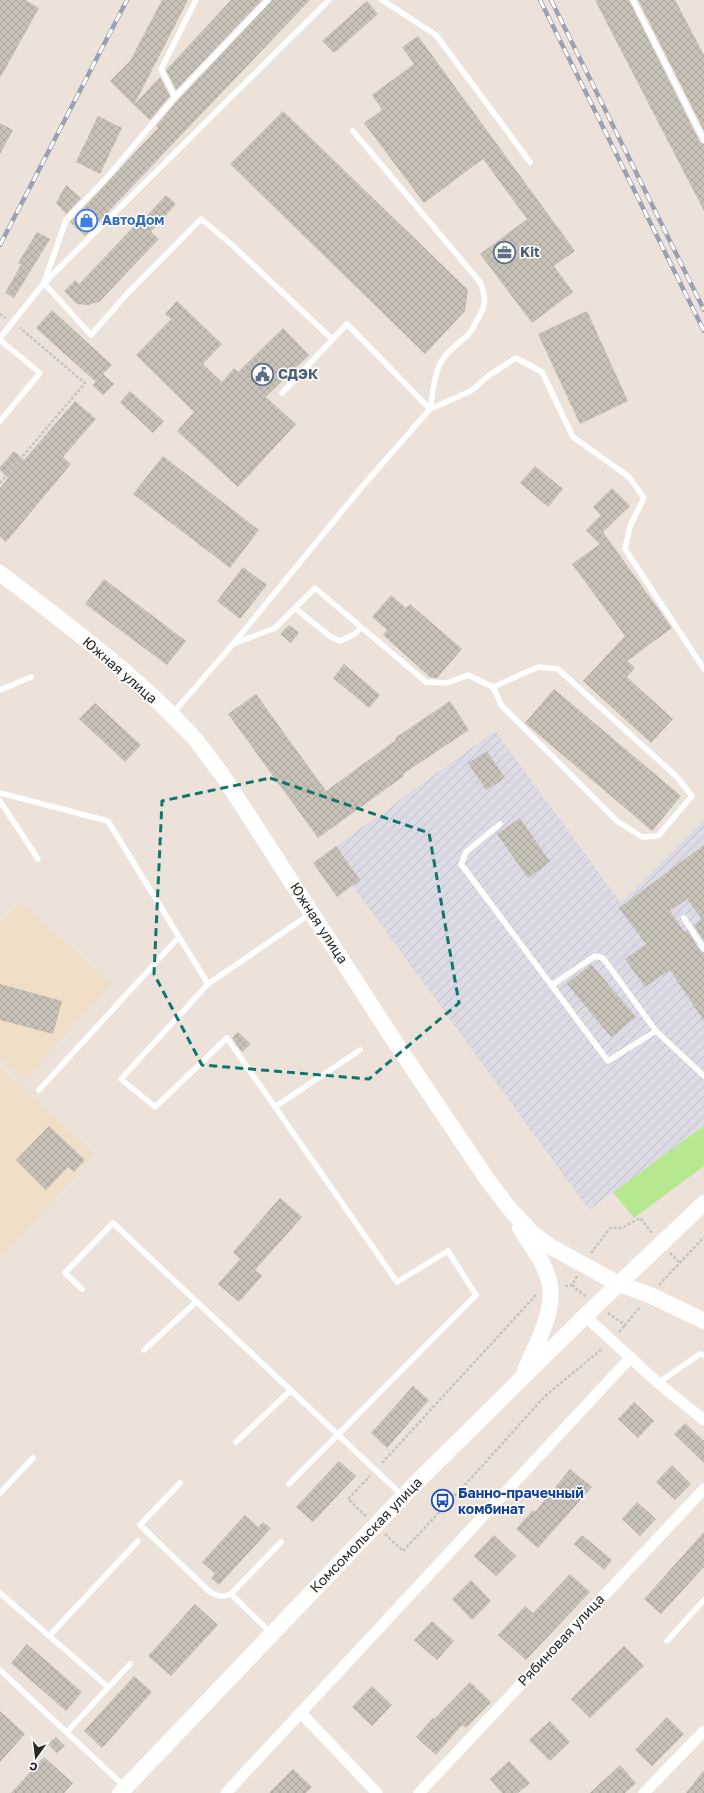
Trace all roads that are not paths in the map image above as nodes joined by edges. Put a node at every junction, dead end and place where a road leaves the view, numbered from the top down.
1 (196, 0) edge
2 (268, 0) edge
3 (330, 0) edge
4 (382, 0) edge
5 (633, 0) edge
6 (175, 97) junction
7 (353, 131) dead end
8 (704, 140) edge
9 (530, 162) dead end
10 (44, 283) junction
11 (0, 339) edge
12 (332, 339) junction
13 (282, 393) dead end
14 (430, 409) junction
15 (0, 421) edge
16 (0, 573) edge
17 (295, 608) junction
18 (361, 627) junction
19 (233, 644) junction
20 (704, 670) edge
21 (31, 677) dead end
22 (493, 687) junction
23 (0, 690) edge
24 (171, 714) junction
25 (0, 794) edge
26 (0, 801) edge
27 (500, 824) dead end
28 (38, 859) dead end
29 (312, 913) junction
30 (684, 918) dead end
31 (179, 937) junction
32 (704, 949) edge
33 (208, 984) junction
34 (552, 985) junction
35 (656, 1031) junction
36 (360, 1050) dead end
37 (704, 1076) edge
38 (39, 1090) dead end
39 (274, 1107) junction
40 (704, 1203) edge
41 (509, 1208) junction
42 (619, 1284) junction
43 (82, 1289) dead end
44 (196, 1302) junction
45 (585, 1316) junction
46 (704, 1321) edge
47 (144, 1350) dead end
48 (704, 1355) edge
49 (631, 1357) junction
50 (522, 1378) junction
51 (658, 1383) junction
52 (291, 1390) junction
53 (704, 1420) edge
54 (338, 1435) junction
55 (236, 1442) dead end
56 (33, 1458) dead end
57 (180, 1483) dead end
58 (289, 1484) dead end
59 (704, 1489) edge
60 (0, 1493) edge
61 (403, 1496) junction
62 (138, 1541) dead end
63 (281, 1542) dead end
64 (0, 1592) edge
65 (231, 1594) junction
66 (704, 1600) edge
67 (271, 1634) junction
68 (50, 1635) junction
69 (667, 1641) dead end
70 (130, 1664) dead end
71 (0, 1670) edge
72 (108, 1687) junction
73 (301, 1712) junction
74 (704, 1731) edge
75 (67, 1732) junction
76 (123, 1790) edge
77 (226, 1793) edge
78 (377, 1793) edge
79 (419, 1793) edge
80 (644, 1793) edge

1 - 6 lane
2 - 6 lane
3 - 10 lane
4 - 9 lane
5 - 8 lane
6 - 10 lane
7 - 14 lane
10 - 11 lane
10 - 12 lane
11 - 15 lane
12 - 13 lane
12 - 14 lane
14 - 19 lane
14 - 20 lane
16 - 24 main road, Южная улица
17 - 18 lane
17 - 18 lane
17 - 19 lane
18 - 22 lane
19 - 24 lane
21 - 23 lane
22 - 22 lane
24 - 29 main road, Южная улица
25 - 31 lane
26 - 28 lane
27 - 34 lane
29 - 33 lane
29 - 41 main road, Южная улица
30 - 32 lane
31 - 33 lane
31 - 38 lane
33 - 39 lane
34 - 35 lane
34 - 35 lane
35 - 37 lane
36 - 39 lane
39 - 54 lane
40 - 42 main road, Комсомольская улица
41 - 42 main road, Южная улица
41 - 50 main road
42 - 45 main road, Комсомольская улица
42 - 46 main road, Южная улица
43 - 44 lane
44 - 47 lane
44 - 52 lane
45 - 49 street
45 - 50 main road, Комсомольская улица
48 - 51 lane
49 - 51 street
49 - 73 street
50 - 61 main road, Комсомольская улица
51 - 53 street
52 - 54 lane
52 - 55 lane
54 - 58 lane
54 - 61 lane
56 - 60 lane
57 - 65 lane
59 - 79 street, Рябиновая улица
61 - 67 main road, Комсомольская улица
62 - 68 lane
63 - 65 lane
64 - 68 lane
65 - 67 lane
66 - 69 lane
67 - 76 main road, Комсомольская улица
68 - 72 lane
70 - 72 lane
71 - 75 lane
72 - 75 lane
73 - 77 street
73 - 78 street
74 - 80 street
75 - 76 lane

